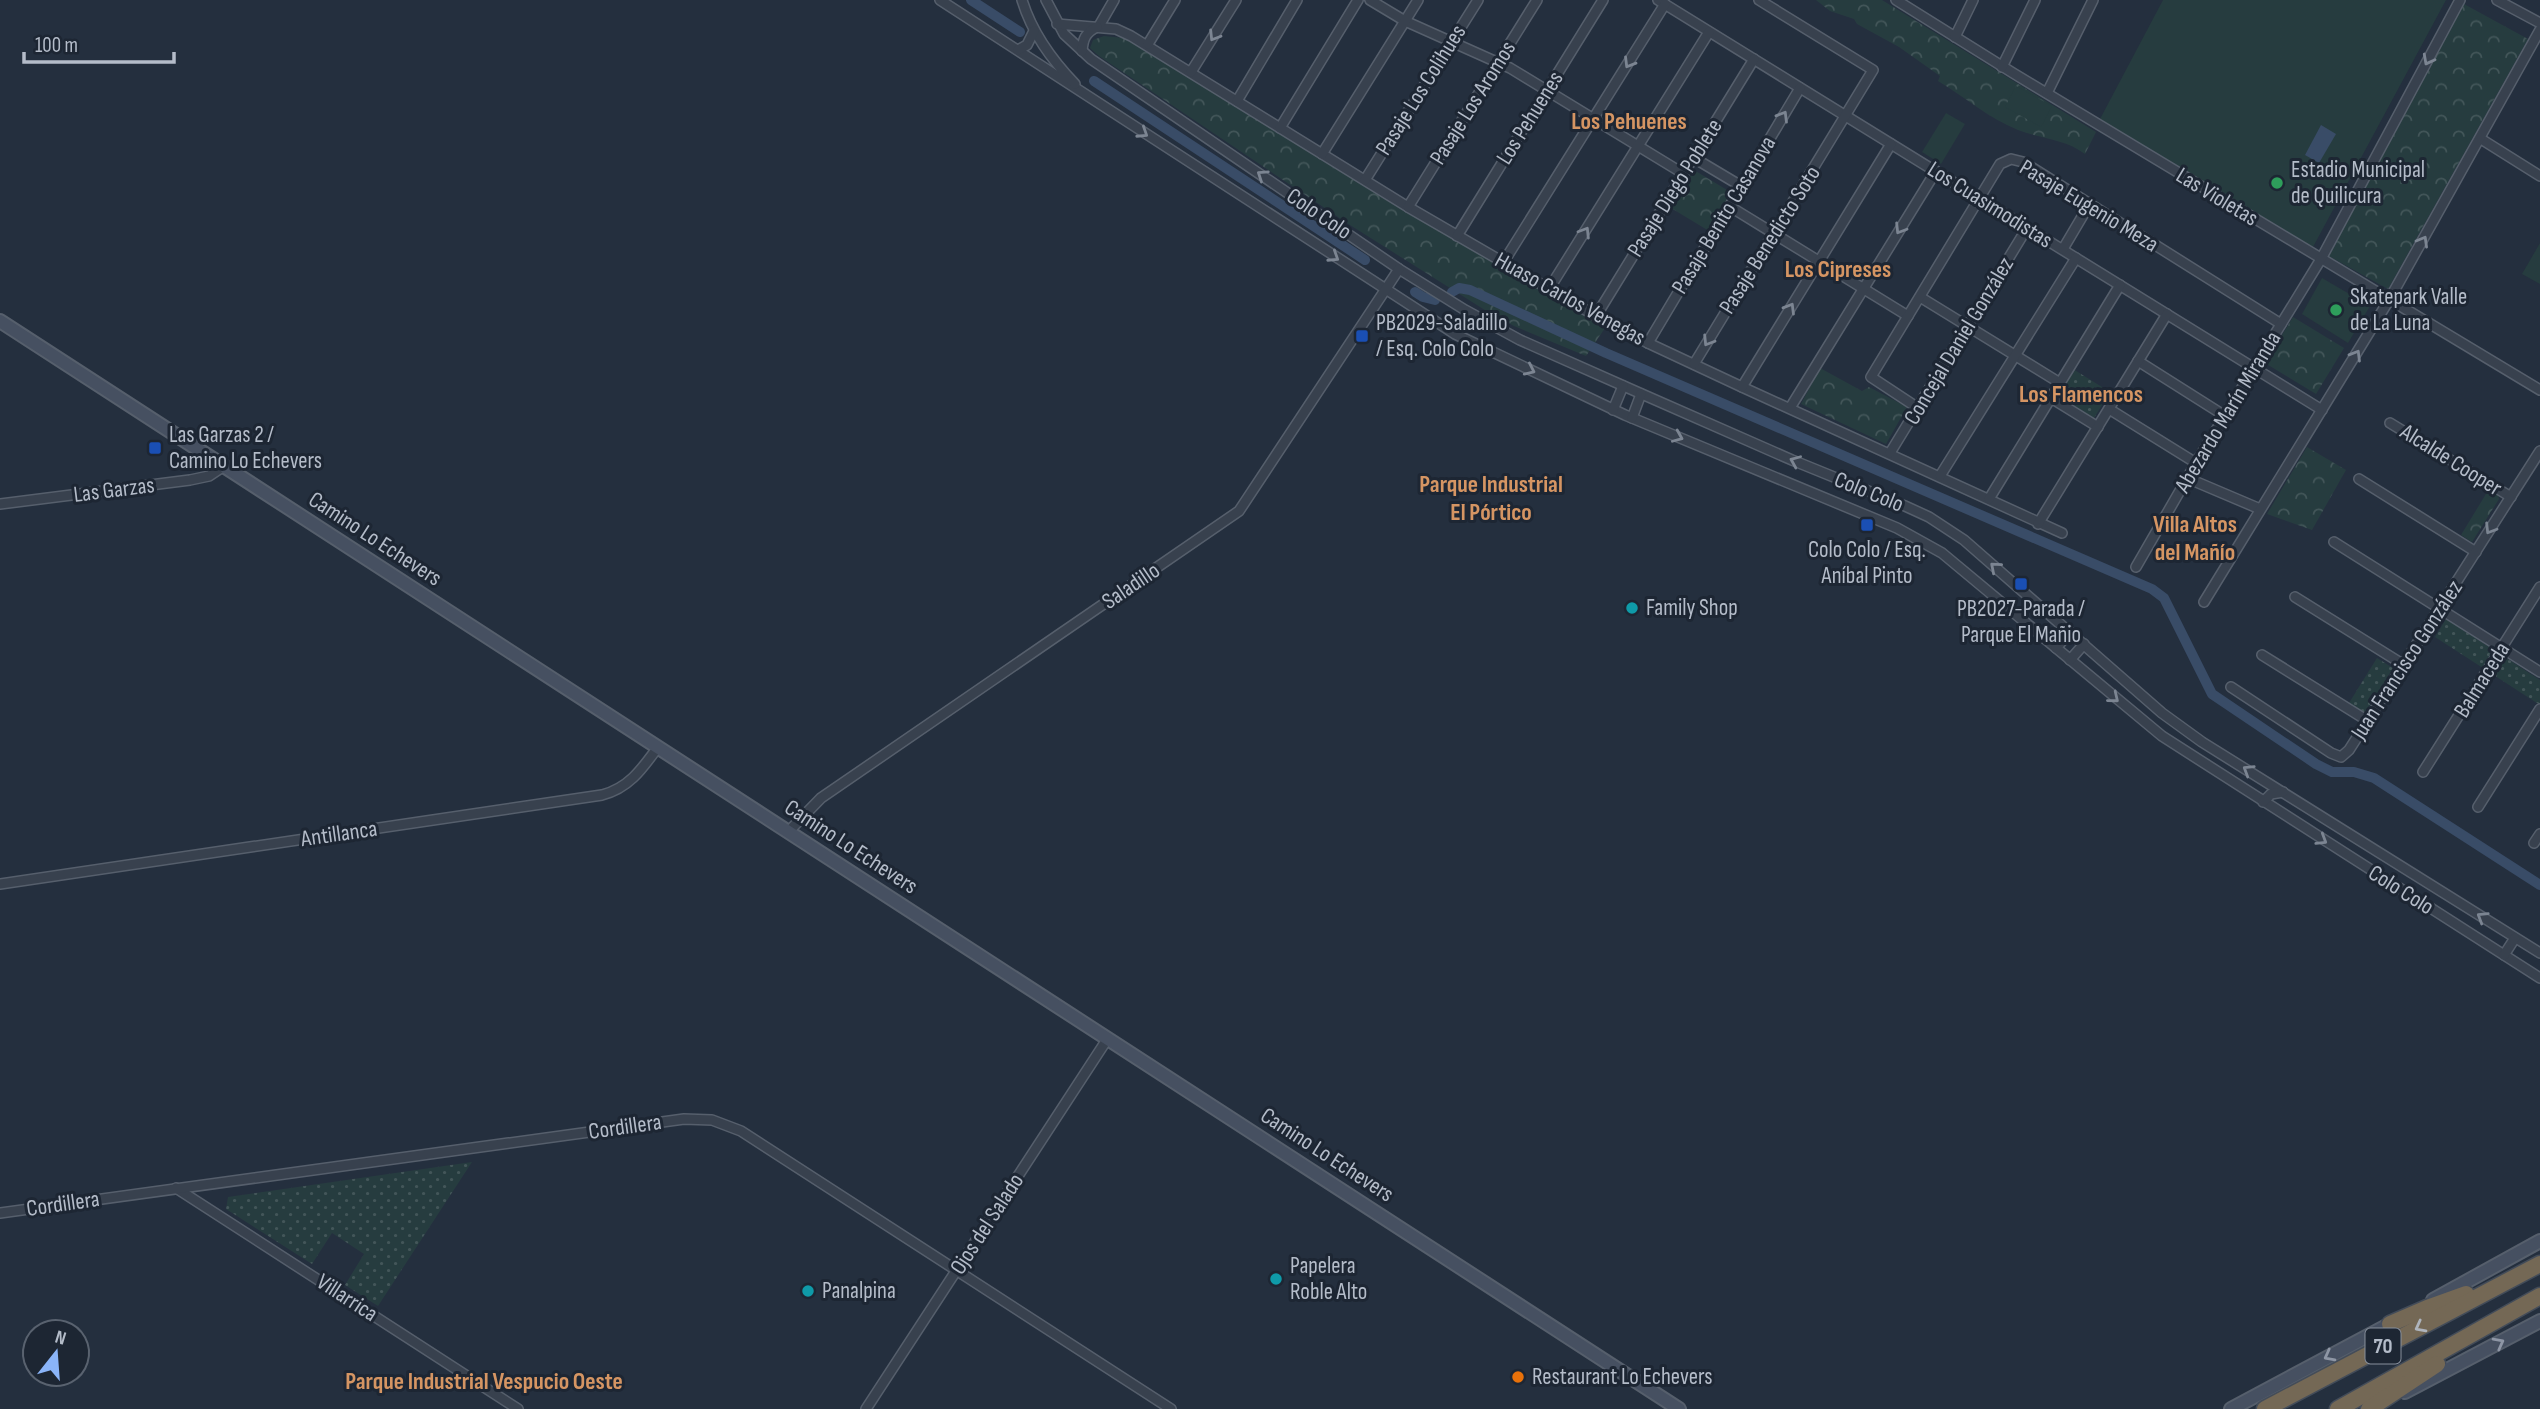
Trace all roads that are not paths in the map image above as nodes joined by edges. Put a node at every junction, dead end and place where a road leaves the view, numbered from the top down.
1 (940, 0) edge
2 (1022, 0) edge
3 (1046, 0) edge
4 (1114, 0) edge
5 (1175, 0) edge
6 (1236, 0) edge
7 (1297, 0) edge
8 (1358, 0) edge
9 (1370, 0) edge
10 (1418, 0) edge
11 (1478, 0) edge
12 (1537, 0) edge
13 (1603, 0) edge
14 (1759, 0) edge
15 (1896, 0) edge
16 (1973, 0) edge
17 (2035, 0) edge
18 (2093, 0) edge
19 (2460, 0) edge
20 (2497, 0) edge
21 (1662, 2) edge
22 (1910, 4) edge
23 (1405, 21) junction
24 (1057, 23) junction
25 (2540, 23) edge
26 (1098, 26) junction
27 (2540, 30) edge
28 (1034, 31) junction
29 (1709, 32) junction
30 (1955, 37) junction
31 (1452, 42) junction
32 (1148, 44) junction
33 (1018, 51) junction
34 (1082, 51) junction
35 (1754, 59) junction
36 (1499, 62) junction
37 (2002, 67) junction
38 (1191, 72) junction
39 (1800, 88) junction
40 (1548, 90) junction
41 (2047, 93) junction
42 (1086, 95) junction
43 (1237, 101) junction
44 (1846, 116) junction
45 (1595, 119) junction
46 (1280, 128) junction
47 (2481, 139) junction
48 (1891, 144) junction
49 (1639, 146) junction
50 (1322, 154) junction
51 (1694, 158) junction
52 (1936, 171) junction
53 (1684, 174) junction
54 (2540, 176) edge
55 (1365, 180) junction
56 (1741, 186) junction
57 (1980, 199) junction
58 (2089, 205) junction
59 (1408, 206) junction
60 (1729, 206) junction
61 (2027, 228) junction
62 (1774, 234) junction
63 (1457, 236) junction
64 (2063, 249) junction
65 (2076, 258) junction
66 (2321, 259) junction
67 (1819, 261) junction
68 (1503, 263) junction
69 (1399, 269) junction
70 (2120, 285) junction
71 (1549, 289) junction
72 (1863, 289) junction
73 (1385, 291) junction
74 (1920, 297) junction
75 (2389, 300) junction
76 (2167, 314) junction
77 (1596, 316) junction
78 (1908, 316) junction
79 (0, 321) edge
80 (2281, 324) junction
81 (1968, 326) junction
82 (1648, 343) junction
83 (2015, 355) junction
84 (2138, 361) junction
85 (1694, 364) junction
86 (2254, 368) junction
87 (2060, 383) junction
88 (1623, 386) junction
89 (1742, 387) junction
90 (2540, 390) edge
91 (1641, 394) junction
92 (2051, 398) junction
93 (1790, 408) junction
94 (1918, 408) junction
95 (2109, 409) junction
96 (1613, 410) junction
97 (2322, 410) junction
98 (2225, 416) junction
99 (1632, 418) junction
100 (2390, 423) dead end
101 (2098, 427) junction
102 (2540, 451) edge
103 (1890, 453) junction
104 (2196, 463) junction
105 (224, 466) junction
106 (1940, 476) junction
107 (2187, 478) junction
108 (2359, 479) dead end
109 (2511, 497) junction
110 (1989, 499) junction
111 (0, 504) edge
112 (2260, 509) junction
113 (2038, 524) junction
114 (2062, 533) dead end
115 (2333, 542) dead end
116 (2476, 552) junction
117 (2136, 567) dead end
118 (2540, 587) edge
119 (2295, 597) dead end
120 (2204, 602) dead end
121 (2440, 609) junction
122 (2070, 632) junction
123 (2084, 644) junction
124 (2056, 648) junction
125 (2502, 648) junction
126 (2262, 655) dead end
127 (2070, 660) junction
128 (2404, 665) junction
129 (2540, 672) edge
130 (2231, 687) dead end
131 (2540, 709) edge
132 (2368, 721) junction
133 (658, 747) junction
134 (2423, 772) dead end
135 (2283, 792) junction
136 (2263, 802) junction
137 (2478, 807) dead end
138 (789, 832) junction
139 (2540, 834) edge
140 (2534, 843) dead end
141 (0, 884) edge
142 (2515, 938) junction
143 (2540, 953) edge
144 (2504, 955) junction
145 (2540, 978) edge
146 (1108, 1038) junction
147 (176, 1188) junction
148 (0, 1213) edge
149 (2540, 1241) edge
150 (2540, 1264) edge
151 (957, 1270) junction
152 (2502, 1284) junction
153 (2540, 1296) edge
154 (2540, 1321) edge
155 (2390, 1324) junction
156 (2487, 1325) junction
157 (518, 1409) edge
158 (866, 1409) edge
159 (1171, 1409) edge
160 (1679, 1409) edge
161 (2231, 1409) edge
162 (2265, 1409) edge
163 (2338, 1409) edge
164 (2372, 1409) edge

1 - 33 street, Colo Colo
2 - 28 street, Colo Colo
3 - 24 street, Colo Colo
4 - 26 street
5 - 32 street
6 -> 38 street
7 - 43 street
8 - 46 street
9 - 23 street
10 - 23 street
11 - 31 street, Pasaje Los Colihues
12 - 36 street, Pasaje Los Aromos
13 - 40 street, Los Pehuenes
14 - 44 street, Pasaje Benedicto Soto
15 - 22 street, Las Violetas
16 - 30 street
17 - 37 street
18 - 41 street
19 -> 66 street, Abezardo Marín Miranda
20 - 25 street
21 - 29 street, Los Cuasimodistas
21 -> 45 street
22 - 30 street, Las Violetas
23 - 31 street
23 - 50 street
24 - 26 street, Huaso Carlos Venegas
24 - 34 street, Colo Colo
26 - 32 street, Huaso Carlos Venegas
26 - 34 street
27 - 47 street
28 - 33 street
28 - 42 street, Colo Colo
29 - 35 street, Los Cuasimodistas
29 - 49 street
30 - 37 street, Las Violetas
31 - 36 street
31 - 55 street, Pasaje Los Colihues
32 - 38 street, Huaso Carlos Venegas
33 - 42 street, Colo Colo
69 -> 34 street, Colo Colo
35 - 39 street, Los Cuasimodistas
35 - 51 street, Pasaje Diego Poblete
36 - 40 street
36 - 59 street, Pasaje Los Aromos
37 - 41 street, Las Violetas
38 - 43 street, Huaso Carlos Venegas
39 - 44 street, Los Cuasimodistas
56 -> 39 street, Pasaje Benito Casanova
40 - 45 street
40 - 63 street, Los Pehuenes
41 - 66 street, Las Violetas
42 -> 73 street, Colo Colo
43 - 46 street, Huaso Carlos Venegas
44 - 48 street, Los Cuasimodistas
44 - 62 street, Pasaje Benedicto Soto
45 - 49 street
45 - 68 street
46 - 50 street, Huaso Carlos Venegas
47 - 54 street
75 -> 47 street
48 - 52 street, Los Cuasimodistas
48 - 67 street
49 - 53 street
71 -> 49 street
50 - 55 street, Huaso Carlos Venegas
51 - 53 street, Pasaje Diego Poblete
51 - 56 street
52 - 57 street, Los Cuasimodistas
52 -> 72 street
53 - 77 street, Pasaje Diego Poblete
55 - 59 street, Huaso Carlos Venegas
56 - 60 street, Pasaje Benito Casanova
57 - 58 street, Pasaje Eugenio Meza
57 - 61 street, Los Cuasimodistas
57 - 74 street, Pasaje Eugenio Meza
58 - 64 street
58 - 80 street, Pasaje Eugenio Meza
59 - 63 street, Huaso Carlos Venegas
60 - 62 street
60 - 82 street, Pasaje Benito Casanova
61 - 64 street, Los Cuasimodistas
61 - 81 street, Concejal Daniel González
62 - 67 street
62 -> 85 street, Pasaje Benedicto Soto
63 - 68 street, Huaso Carlos Venegas
64 - 65 street, Los Cuasimodistas
65 - 70 street, Los Cuasimodistas
65 - 83 street
66 - 75 street, Las Violetas
66 - 80 street, Abezardo Marín Miranda
67 - 72 street
89 -> 67 street
68 - 71 street, Huaso Carlos Venegas
69 - 73 street, Saladillo
69 - 88 street, Colo Colo
70 - 76 street, Los Cuasimodistas
70 - 87 street
71 - 77 street, Huaso Carlos Venegas
72 - 78 street
72 - 93 street
73 -> 96 street, Colo Colo
73 - 138 street, Saladillo
74 - 78 street, Pasaje Eugenio Meza
74 - 81 street
75 - 90 street, Las Violetas
97 -> 75 street
76 - 84 street
76 - 86 street, Los Cuasimodistas
77 - 82 street, Huaso Carlos Venegas
78 - 94 street, Pasaje Eugenio Meza
79 - 105 main road, Camino Lo Echevers
80 - 86 street, Abezardo Marín Miranda
81 - 83 street
81 - 94 street, Concejal Daniel González
82 - 85 street, Huaso Carlos Venegas
83 - 87 street
83 - 106 street
84 - 95 street
84 - 98 street
85 - 89 street, Huaso Carlos Venegas
86 - 97 street, Los Cuasimodistas
86 - 98 street, Abezardo Marín Miranda
87 - 92 street
88 - 91 street, Colo Colo
88 - 96 street
89 - 93 street, Huaso Carlos Venegas
91 - 99 street
122 -> 91 street, Colo Colo
92 - 101 street
92 - 110 street
93 - 103 street, Huaso Carlos Venegas
94 - 103 street, Concejal Daniel González
95 - 101 street
95 - 104 street
96 - 99 street, Colo Colo
97 - 112 street
98 - 104 street, Abezardo Marín Miranda
99 -> 124 street, Colo Colo
100 - 109 street, Alcalde Cooper
101 - 113 street
102 - 109 street, Juan Francisco González
103 - 106 street, Huaso Carlos Venegas
104 - 107 street, Abezardo Marín Miranda
105 - 111 street, Las Garzas
105 - 133 main road, Camino Lo Echevers
106 - 110 street, Huaso Carlos Venegas
107 - 112 street
107 - 117 street, Abezardo Marín Miranda
108 - 116 street
109 -> 116 street, Juan Francisco González
110 - 113 street, Huaso Carlos Venegas
112 - 120 street
113 - 114 street, Huaso Carlos Venegas
115 - 121 street
116 - 121 street, Juan Francisco González
118 - 125 street, Balmaceda
119 - 128 street
121 - 125 street
121 - 128 street, Juan Francisco González
122 - 123 street, Colo Colo
122 - 124 street
123 - 127 street
135 -> 123 street, Colo Colo
124 - 127 street, Colo Colo
125 - 129 street
125 - 134 street, Balmaceda
126 - 132 street
127 -> 136 street, Colo Colo
128 - 132 street, Juan Francisco González
130 - 132 street, Juan Francisco González
131 - 137 street
133 - 138 main road, Camino Lo Echevers
133 - 141 street, Antillanca
135 - 136 street
142 -> 135 street, Colo Colo
136 -> 144 street, Colo Colo
138 - 146 main road, Camino Lo Echevers
139 - 140 street
142 - 143 street, Colo Colo
142 - 144 street
144 - 145 street, Colo Colo
146 - 151 street, Ojos del Salado
146 - 160 main road, Camino Lo Echevers
147 - 148 street, Cordillera
147 - 151 street, Cordillera
147 - 157 street, Villarrica
149 - 155 main road
150 - 152 highway, 70
151 - 158 street, Ojos del Salado
151 - 159 street, Cordillera
152 - 155 highway
152 -> 162 highway, 70
153 - 156 highway, 70
164 -> 154 main road
155 -> 161 main road
156 - 163 highway, 70
156 - 164 highway

